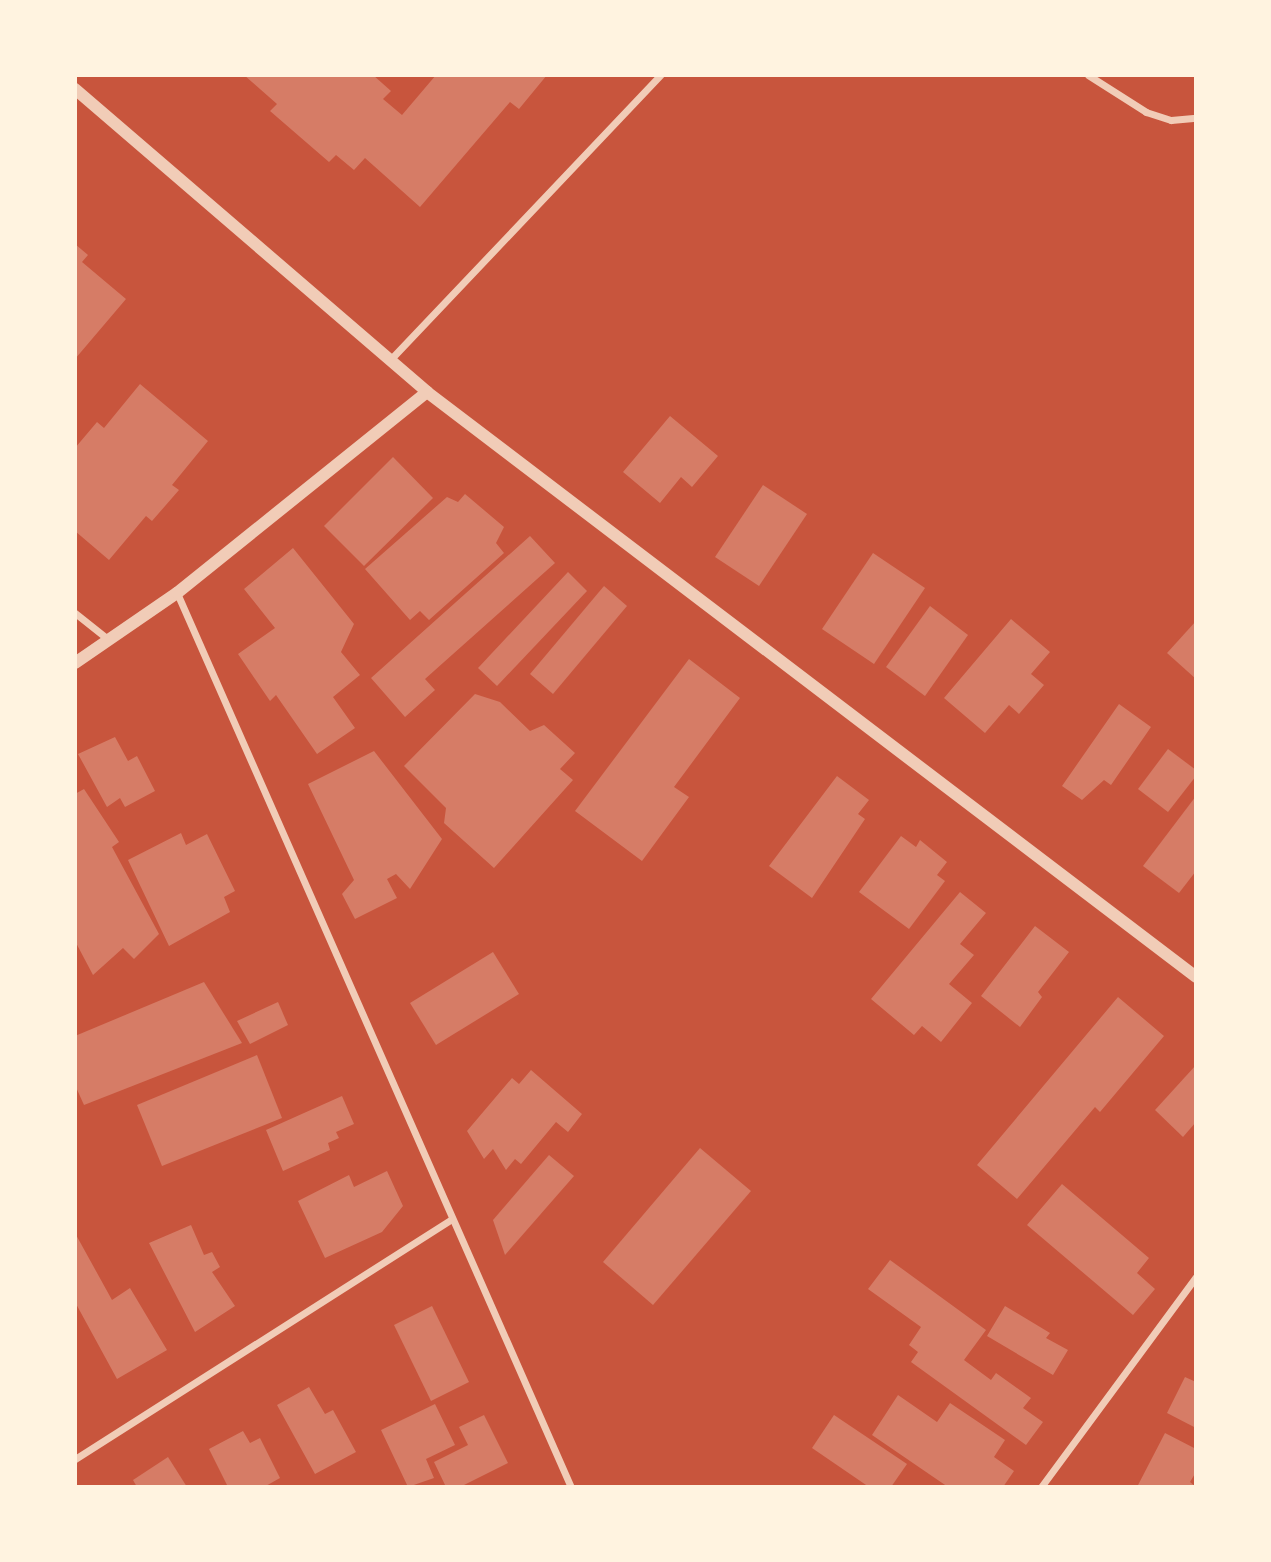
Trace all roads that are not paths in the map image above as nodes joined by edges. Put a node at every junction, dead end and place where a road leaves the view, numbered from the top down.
1 (660, 75) edge
2 (1088, 75) edge
3 (75, 89) edge
4 (1196, 118) edge
5 (390, 361) junction
6 (427, 392) junction
7 (177, 593) junction
8 (75, 613) edge
9 (110, 640) junction
10 (75, 663) edge
11 (1196, 977) edge
12 (452, 1219) junction
13 (1196, 1277) edge
14 (75, 1459) edge
15 (570, 1487) edge
16 (1041, 1487) edge

1 - 5 street
2 - 4 street
3 - 5 street
5 - 6 street
6 - 7 street
6 - 11 street
7 - 9 street
7 - 12 street
8 - 9 street
9 - 10 street
12 - 14 street
12 - 15 street
13 - 16 street

